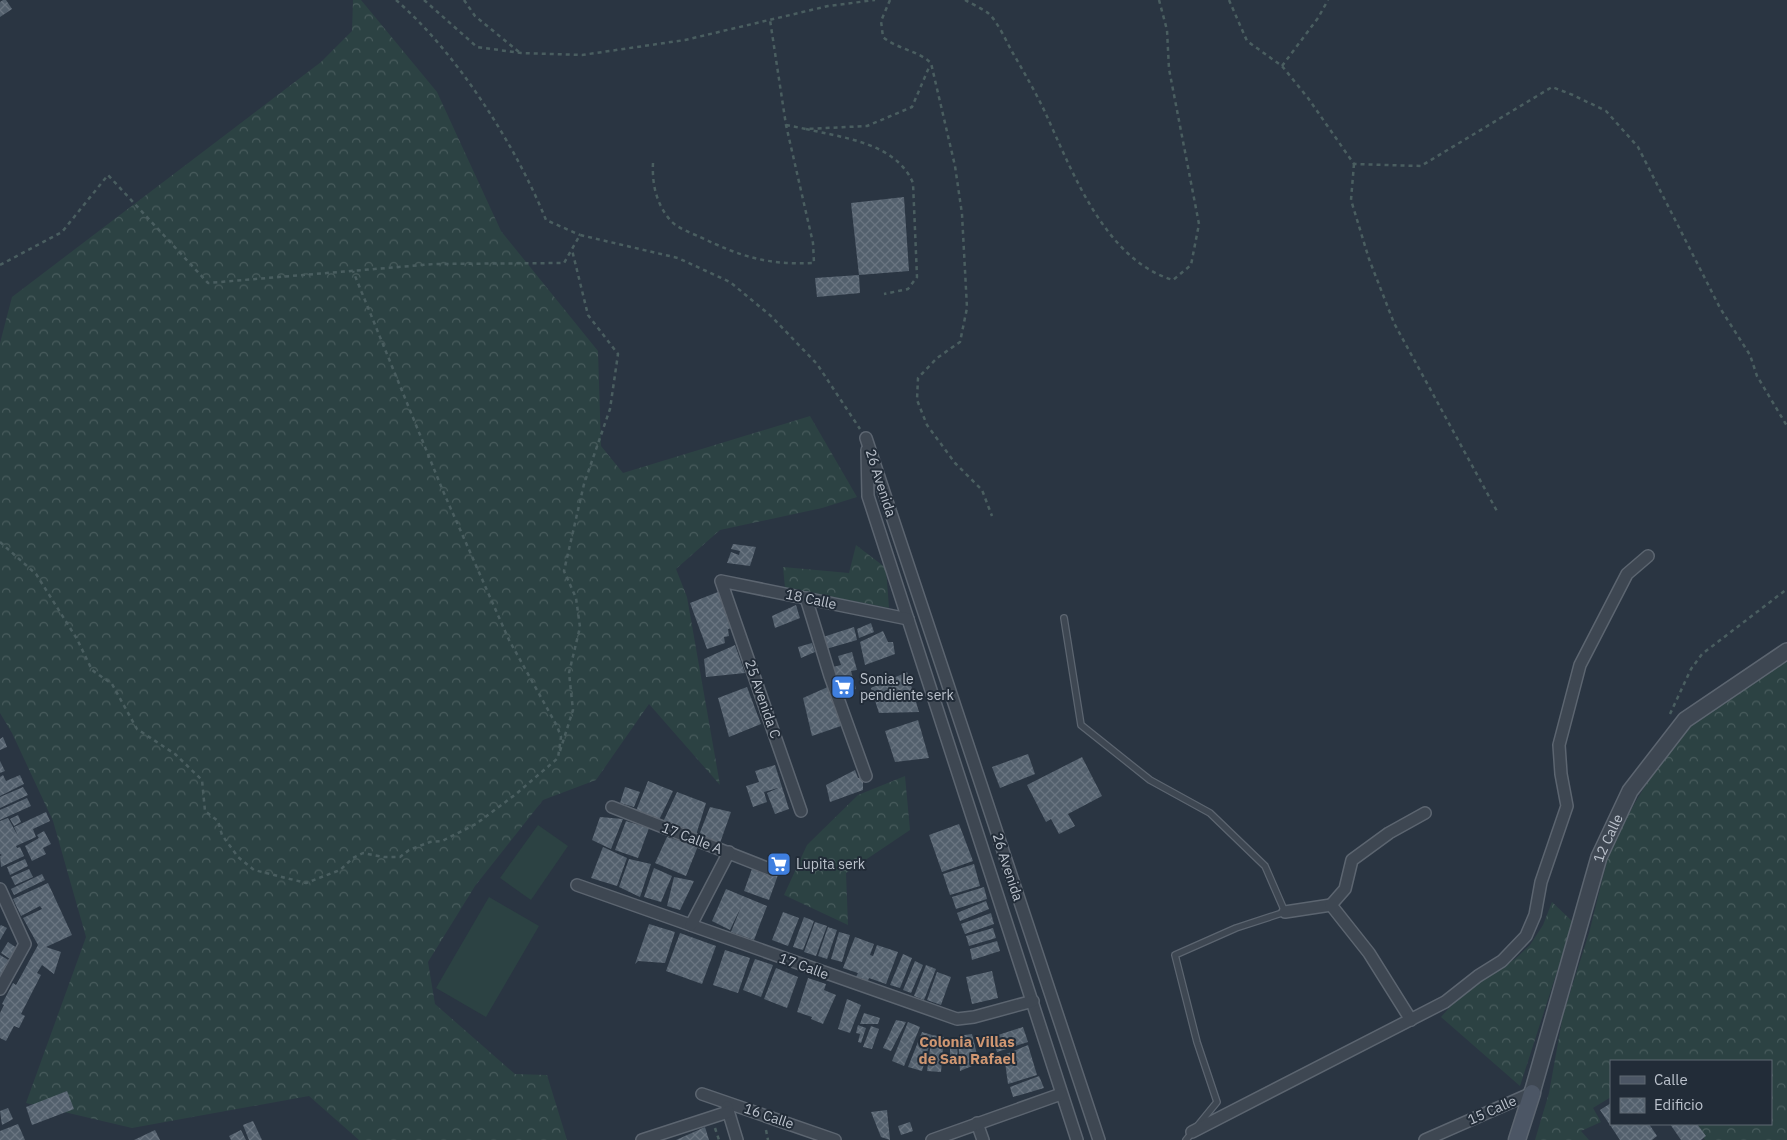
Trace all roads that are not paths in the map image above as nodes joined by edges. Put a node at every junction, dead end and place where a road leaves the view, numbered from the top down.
1 (1648, 556) dead end
2 (724, 588) joint
3 (806, 598) junction
4 (1064, 618) dead end
5 (908, 619) junction
6 (1787, 651) edge
7 (866, 776) dead end
8 (612, 807) dead end
9 (801, 810) dead end
10 (1425, 813) dead end
11 (728, 852) junction
12 (772, 870) dead end
13 (577, 885) dead end
14 (0, 889) edge
15 (4, 904) edge
16 (1331, 905) junction
17 (1285, 912) junction
18 (691, 925) junction
19 (0, 989) edge
20 (1033, 1001) junction
21 (1411, 1020) junction
22 (1532, 1093) junction
23 (702, 1094) dead end
24 (1061, 1094) junction
25 (725, 1100) junction
26 (728, 1112) junction
27 (977, 1123) junction
28 (819, 1136) edge
29 (1189, 1136) edge
30 (642, 1140) edge
31 (737, 1140) edge
32 (835, 1140) edge
33 (932, 1140) edge
34 (983, 1140) edge
35 (1076, 1140) edge
36 (1099, 1140) edge
37 (1425, 1140) edge
38 (1517, 1140) edge
39 (1525, 1140) edge

1 - 21 street
2 - 3 street, 18 Calle
2 - 9 street, 25 Avenida C
3 - 5 street, 18 Calle
3 - 7 street
4 - 17 lane
5 - 20 street, 26 Avenida
5 - 36 street, 26 Avenida
6 - 22 street, 12 Calle
8 - 11 street, 17 Calle A
10 - 16 street
11 - 12 street, 17 Calle A
11 - 18 street
13 - 18 street, 17 Calle
14 - 15 street
15 - 19 street
16 - 17 street
16 - 21 street
17 - 29 lane
18 - 20 street, 17 Calle
20 - 24 street, 26 Avenida
21 - 29 street
22 - 37 street, 15 Calle
22 - 38 main road, 12 Calle
22 - 39 main road, 12 Calle
23 - 25 street, 16 Calle
24 - 27 street
24 - 35 street, 26 Avenida
25 - 26 street
25 - 28 street, 16 Calle
26 - 30 street
26 - 31 street
27 - 33 street
27 - 34 street
28 - 32 street, 16 Calle

